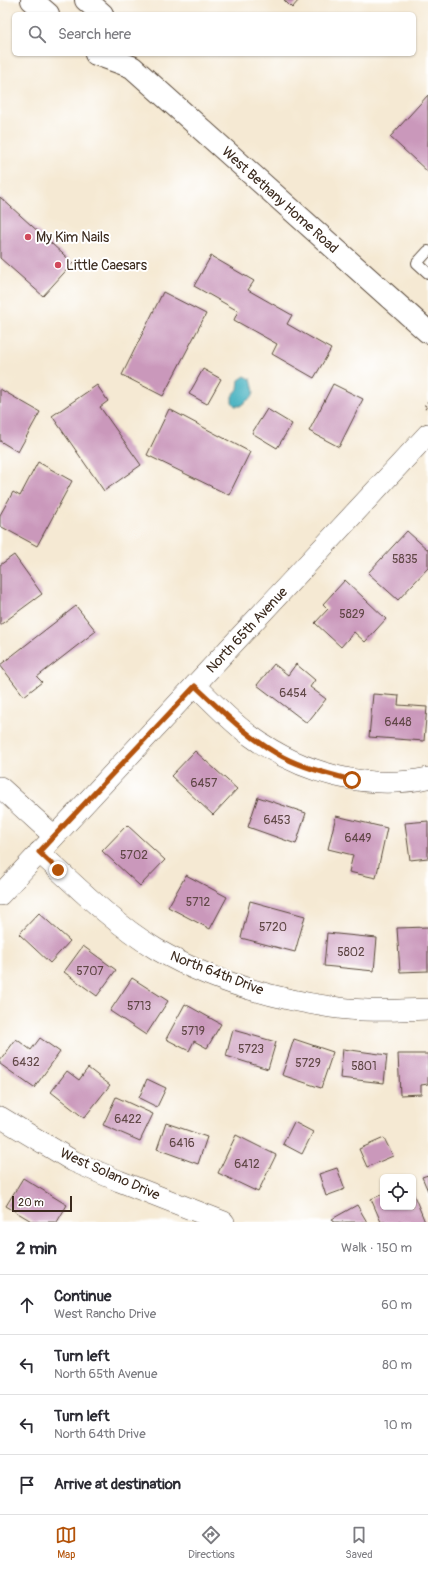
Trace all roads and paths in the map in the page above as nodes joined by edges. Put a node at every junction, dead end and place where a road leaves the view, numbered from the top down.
1 (32, 0) edge
2 (86, 0) edge
3 (46, 12) edge
4 (100, 12) edge
5 (107, 56) edge
6 (129, 60) edge
7 (428, 251) edge
8 (428, 273) edge
9 (428, 332) edge
10 (428, 402) edge
11 (428, 410) edge
12 (428, 434) edge
13 (195, 686) junction
14 (428, 778) edge
15 (0, 788) edge
16 (54, 836) junction
17 (39, 852) junction
18 (0, 895) edge
19 (428, 1008) edge
20 (0, 1117) edge
21 (224, 1222) edge

1 - 3 main road
2 - 4 main road
5 - 6 main road, West Bethany Home Road
6 - 9 main road, West Bethany Home Road
7 - 8 lane
10 - 11 path
12 - 13 street, North 65th Avenue
13 - 14 street
13 - 16 street, North 65th Avenue
15 - 16 street
16 - 17 street, North 65th Avenue
17 - 18 street, North 65th Avenue
17 - 19 street, North 64th Drive
20 - 21 street, West Solano Drive

